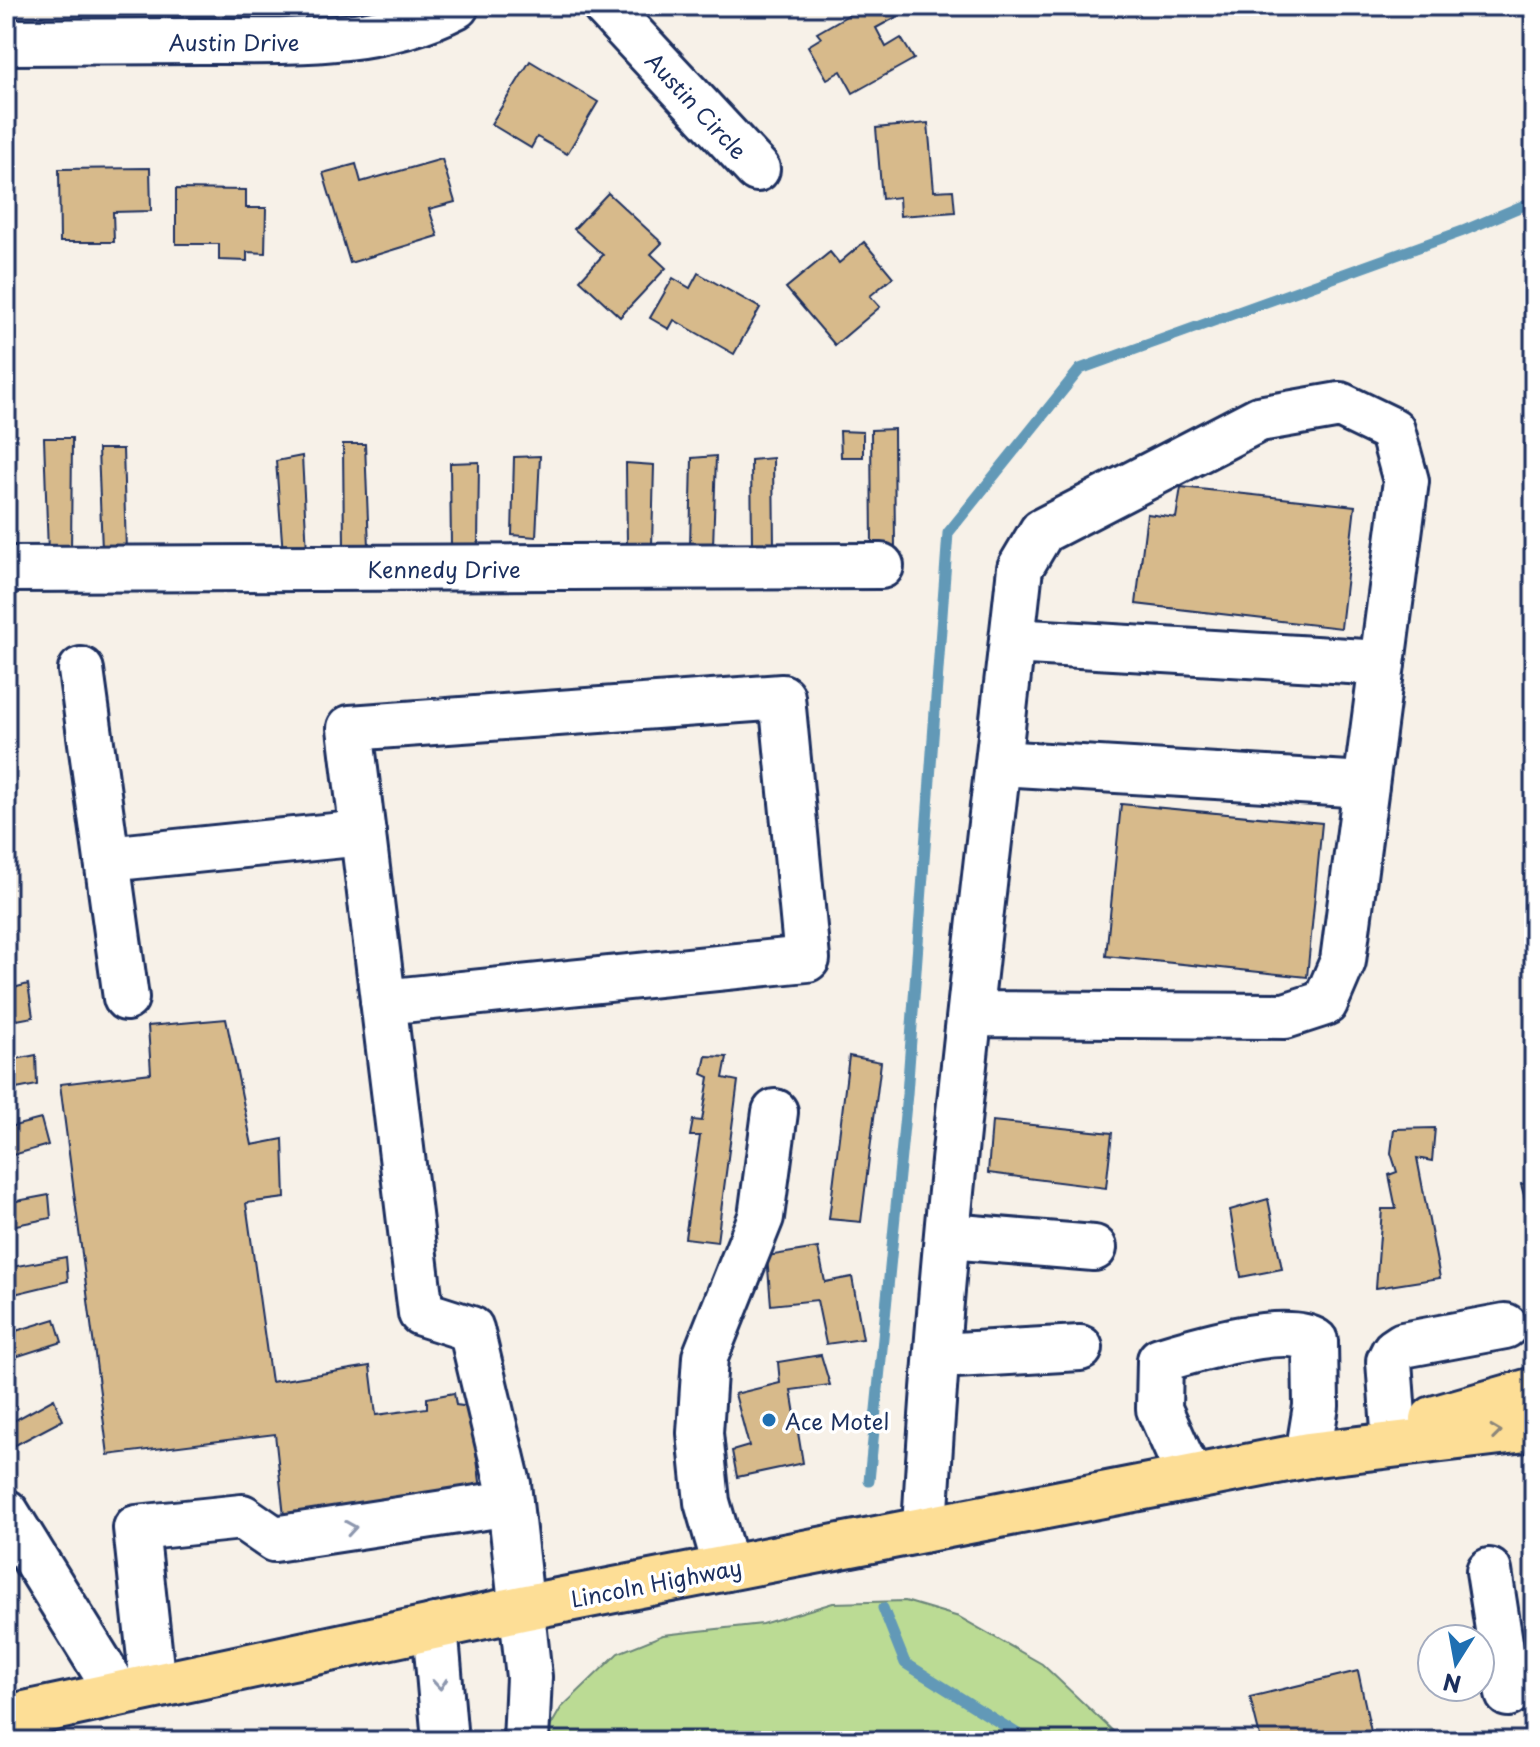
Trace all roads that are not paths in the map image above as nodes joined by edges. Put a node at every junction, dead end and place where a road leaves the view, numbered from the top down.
1 (456, 6) edge
2 (605, 6) edge
3 (6, 42) edge
4 (757, 169) dead end
5 (881, 566) dead end
6 (6, 569) edge
7 (1012, 641) junction
8 (1382, 663) junction
9 (81, 670) dead end
10 (999, 763) junction
11 (1366, 785) junction
12 (363, 833) junction
13 (107, 859) junction
14 (126, 998) dead end
15 (383, 1002) junction
16 (972, 1014) junction
17 (775, 1112) dead end
18 (949, 1236) junction
19 (1094, 1248) dead end
20 (1505, 1326) dead end
21 (1080, 1348) dead end
22 (938, 1356) junction
23 (1534, 1390) edge
24 (1534, 1428) edge
25 (1394, 1430) junction
26 (1308, 1455) junction
27 (1190, 1478) junction
28 (510, 1503) junction
29 (6, 1512) edge
30 (925, 1529) junction
31 (726, 1568) junction
32 (1489, 1571) dead end
33 (522, 1608) junction
34 (435, 1626) junction
35 (136, 1689) junction
36 (1508, 1694) dead end
37 (6, 1718) edge
38 (445, 1741) edge
39 (526, 1741) edge

1 - 3 street, Austin Drive
2 - 4 street, Austin Circle
5 - 6 street, Kennedy Drive
7 - 8 street
7 - 8 street
7 - 10 street
8 - 11 street
9 - 13 street
10 - 11 street
10 - 16 street
11 - 16 street
12 - 13 street
12 - 15 street
12 - 15 street
13 - 14 street
15 - 28 street
16 - 18 street
17 - 31 street
18 - 19 street
18 - 22 street
20 - 25 street
21 - 22 street
22 - 30 street
23 - 25 main road, Lincoln Highway
26 -> 24 main road, Lincoln Highway
25 - 26 main road, Lincoln Highway
26 - 27 main road, Lincoln Highway
26 - 27 street
27 - 30 main road, Lincoln Highway
28 - 33 street
35 -> 28 street
29 - 35 street
30 - 31 main road, Lincoln Highway
31 - 33 main road, Lincoln Highway
32 - 36 street
33 - 34 main road, Lincoln Highway
33 - 39 street
34 - 35 main road, Lincoln Highway
34 -> 38 street
35 - 37 main road, Lincoln Highway

